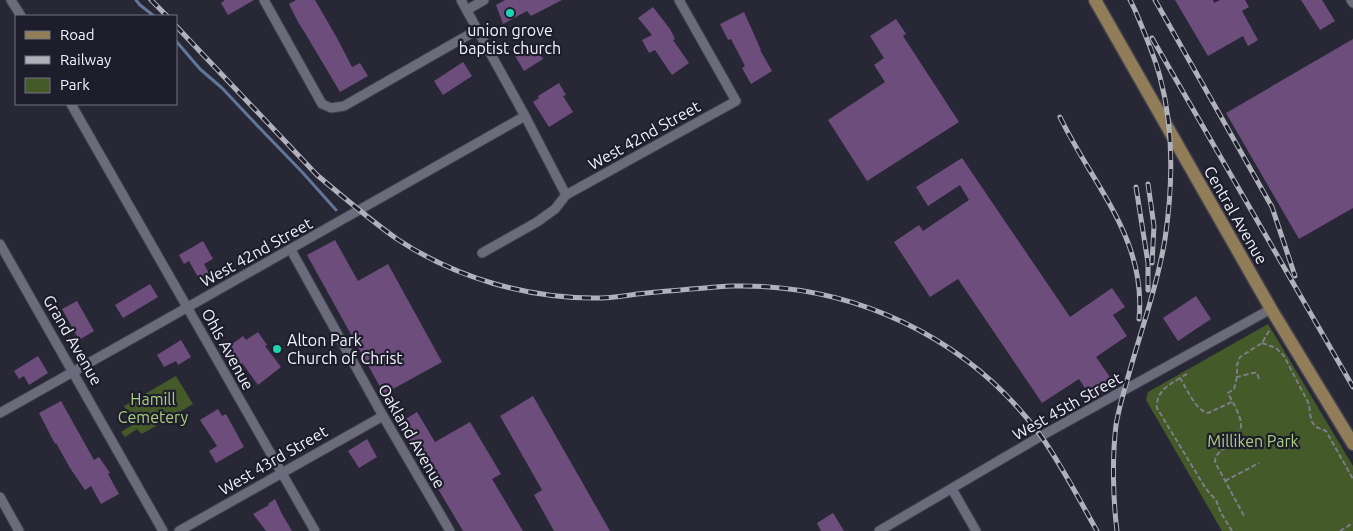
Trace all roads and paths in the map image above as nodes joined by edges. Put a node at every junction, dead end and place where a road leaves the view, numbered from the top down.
1 (12, 0) edge
2 (264, 0) edge
3 (461, 0) edge
4 (484, 0) edge
5 (679, 0) edge
6 (1095, 0) edge
7 (467, 10) junction
8 (20, 15) edge
9 (477, 30) junction
10 (72, 105) edge
11 (525, 116) junction
12 (566, 195) junction
13 (0, 244) edge
14 (291, 250) junction
15 (482, 253) dead end
16 (187, 307) junction
17 (1273, 313) junction
18 (1262, 343) junction
19 (73, 371) junction
20 (1187, 374) dead end
21 (1237, 377) junction
22 (1180, 378) junction
23 (1259, 379) dead end
24 (1232, 402) junction
25 (0, 413) edge
26 (383, 416) junction
27 (1353, 444) edge
28 (1259, 463) dead end
29 (281, 473) junction
30 (1353, 479) edge
31 (1225, 481) junction
32 (952, 489) junction
33 (0, 498) edge
34 (1244, 516) dead end
35 (1353, 523) edge
36 (19, 531) edge
37 (163, 531) edge
38 (179, 531) edge
39 (315, 531) edge
40 (450, 531) edge
41 (879, 531) edge
42 (976, 531) edge
43 (1232, 531) edge
44 (1340, 531) edge

1 - 8 street
2 - 9 street
3 - 7 street
4 - 7 street
5 - 12 street, West 42nd Street
6 - 17 street, Central Avenue
7 - 9 street
9 - 11 street
10 - 16 street, Ohls Avenue
11 - 12 street
11 - 14 street, West 42nd Street
12 - 15 street, West 42nd Street
13 - 19 street, Grand Avenue
14 - 16 street, West 42nd Street
14 - 26 street, Oakland Avenue
16 - 19 street, West 42nd Street
16 - 29 street, Ohls Avenue
17 - 18 path
17 - 27 street, Central Avenue
17 - 32 street, West 45th Street
18 - 21 path
18 - 30 path
19 - 25 street, West 42nd Street
19 - 37 street, Grand Avenue
20 - 22 path
21 - 23 path
21 - 24 path
22 - 24 path
22 - 43 path
24 - 31 path
26 - 29 street, West 43rd Street
26 - 40 street, Oakland Avenue
28 - 31 path
29 - 38 street, West 43rd Street
29 - 39 street, Ohls Avenue
31 - 34 path
32 - 41 street, West 45th Street
32 - 42 street
33 - 36 street
35 - 44 path

